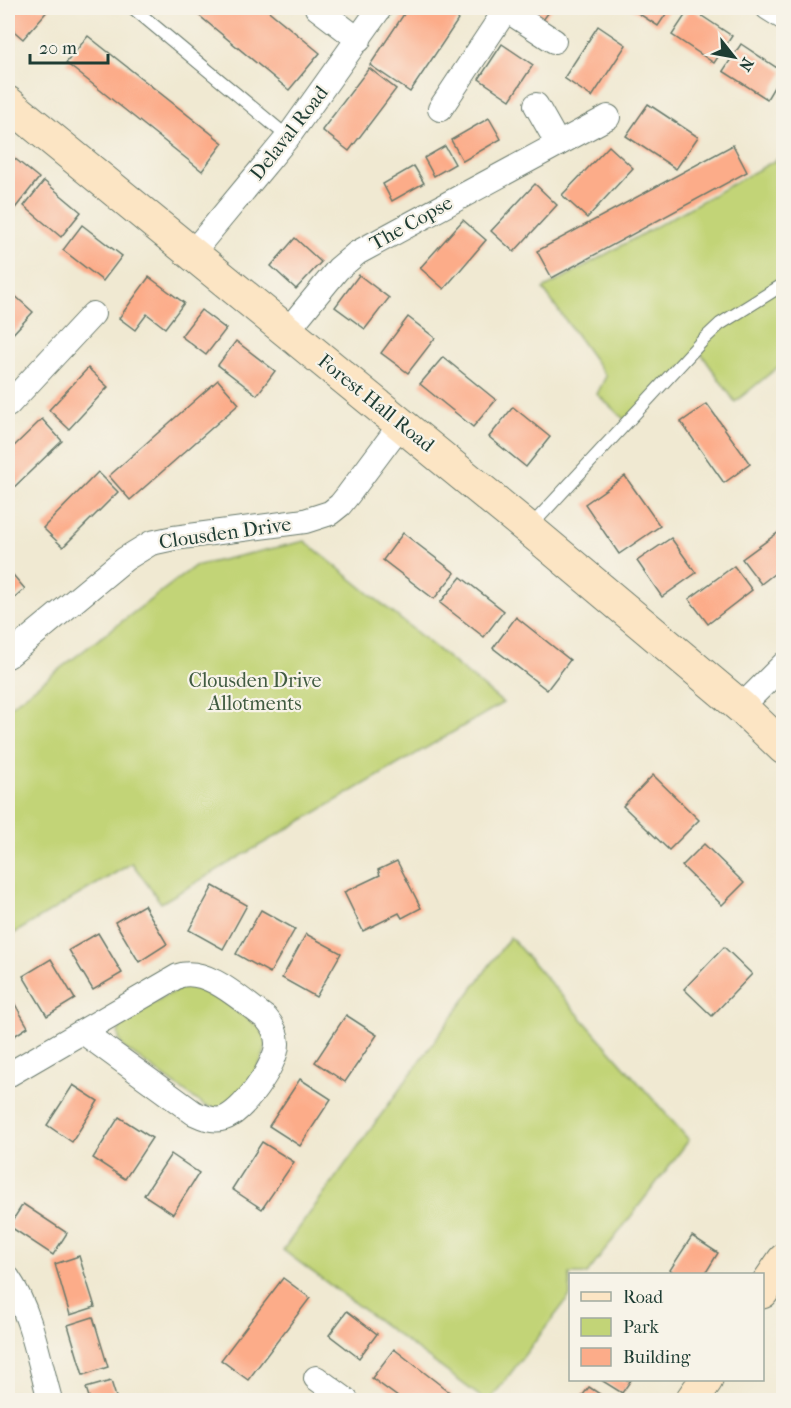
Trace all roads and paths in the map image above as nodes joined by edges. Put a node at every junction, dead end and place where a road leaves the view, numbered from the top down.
1 (133, 8) edge
2 (317, 8) edge
3 (380, 8) edge
4 (506, 8) edge
5 (768, 8) edge
6 (783, 18) edge
7 (359, 40) junction
8 (554, 41) dead end
9 (8, 103) edge
10 (536, 105) dead end
11 (440, 109) dead end
12 (608, 117) dead end
13 (288, 137) junction
14 (558, 144) junction
15 (192, 253) junction
16 (783, 284) edge
17 (93, 314) dead end
18 (287, 331) junction
19 (8, 405) edge
20 (400, 424) junction
21 (529, 529) junction
22 (8, 656) edge
23 (783, 664) edge
24 (741, 707) junction
25 (783, 748) edge
26 (83, 1032) junction
27 (8, 1075) edge
28 (783, 1260) edge
29 (8, 1278) edge
30 (764, 1289) edge
31 (315, 1378) dead end
32 (705, 1381) edge
33 (50, 1401) edge
34 (346, 1401) edge
35 (692, 1401) edge

1 - 13 lane
2 - 7 street
3 - 7 street, Delaval Road
4 - 8 street
4 - 11 street
5 - 6 street
7 - 13 street, Delaval Road
9 - 15 main road, Forest Hall Road
10 - 14 street
12 - 14 street, The Copse
13 - 15 street, Delaval Road
14 - 18 street, The Copse
15 - 18 main road, Forest Hall Road
16 - 21 lane
17 - 19 street
18 - 20 main road, Forest Hall Road
20 - 21 main road, Forest Hall Road
20 - 22 street, Clousden Drive
21 - 24 main road, Forest Hall Road
23 - 24 street
24 - 25 main road, Forest Hall Road
26 - 26 street
26 - 27 street
28 - 30 main road
29 - 33 street
31 - 34 street
32 - 35 main road

